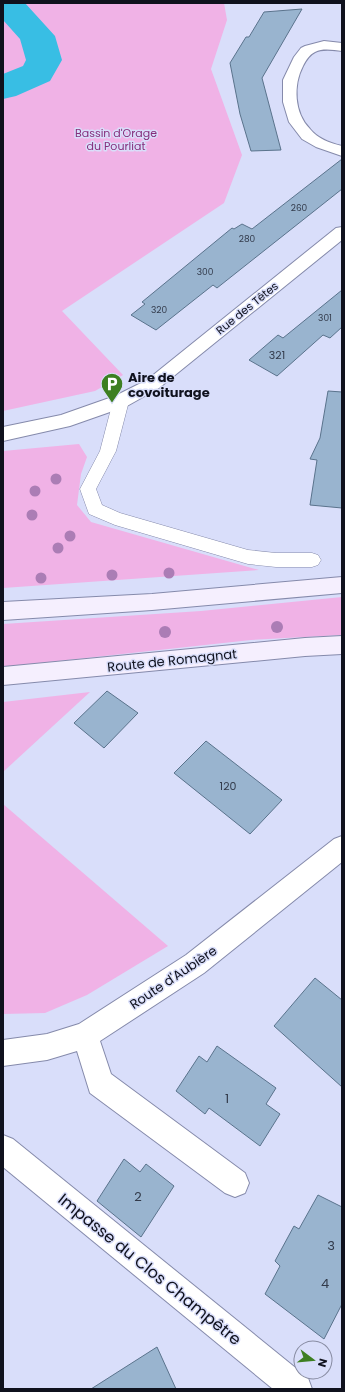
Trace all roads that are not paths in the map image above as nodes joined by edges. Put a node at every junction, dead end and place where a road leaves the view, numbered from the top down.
1 (342, 47) edge
2 (342, 151) edge
3 (342, 232) edge
4 (121, 401) junction
5 (3, 434) edge
6 (312, 560) dead end
7 (342, 585) edge
8 (3, 612) edge
9 (342, 645) edge
10 (3, 676) edge
11 (342, 847) edge
12 (85, 1035) junction
13 (3, 1053) edge
14 (3, 1149) edge
15 (235, 1183) dead end
16 (297, 1389) edge

1 - 2 street
3 - 4 street, Rue des Têtes
4 - 5 street, Rue des Têtes
4 - 6 lane
7 - 8 main road
9 - 10 main road, Route de Romagnat
11 - 12 street, Route d'Aubière
12 - 13 street, Route d'Aubière
12 - 15 street
14 - 16 street, Impasse du Clos Champêtre

